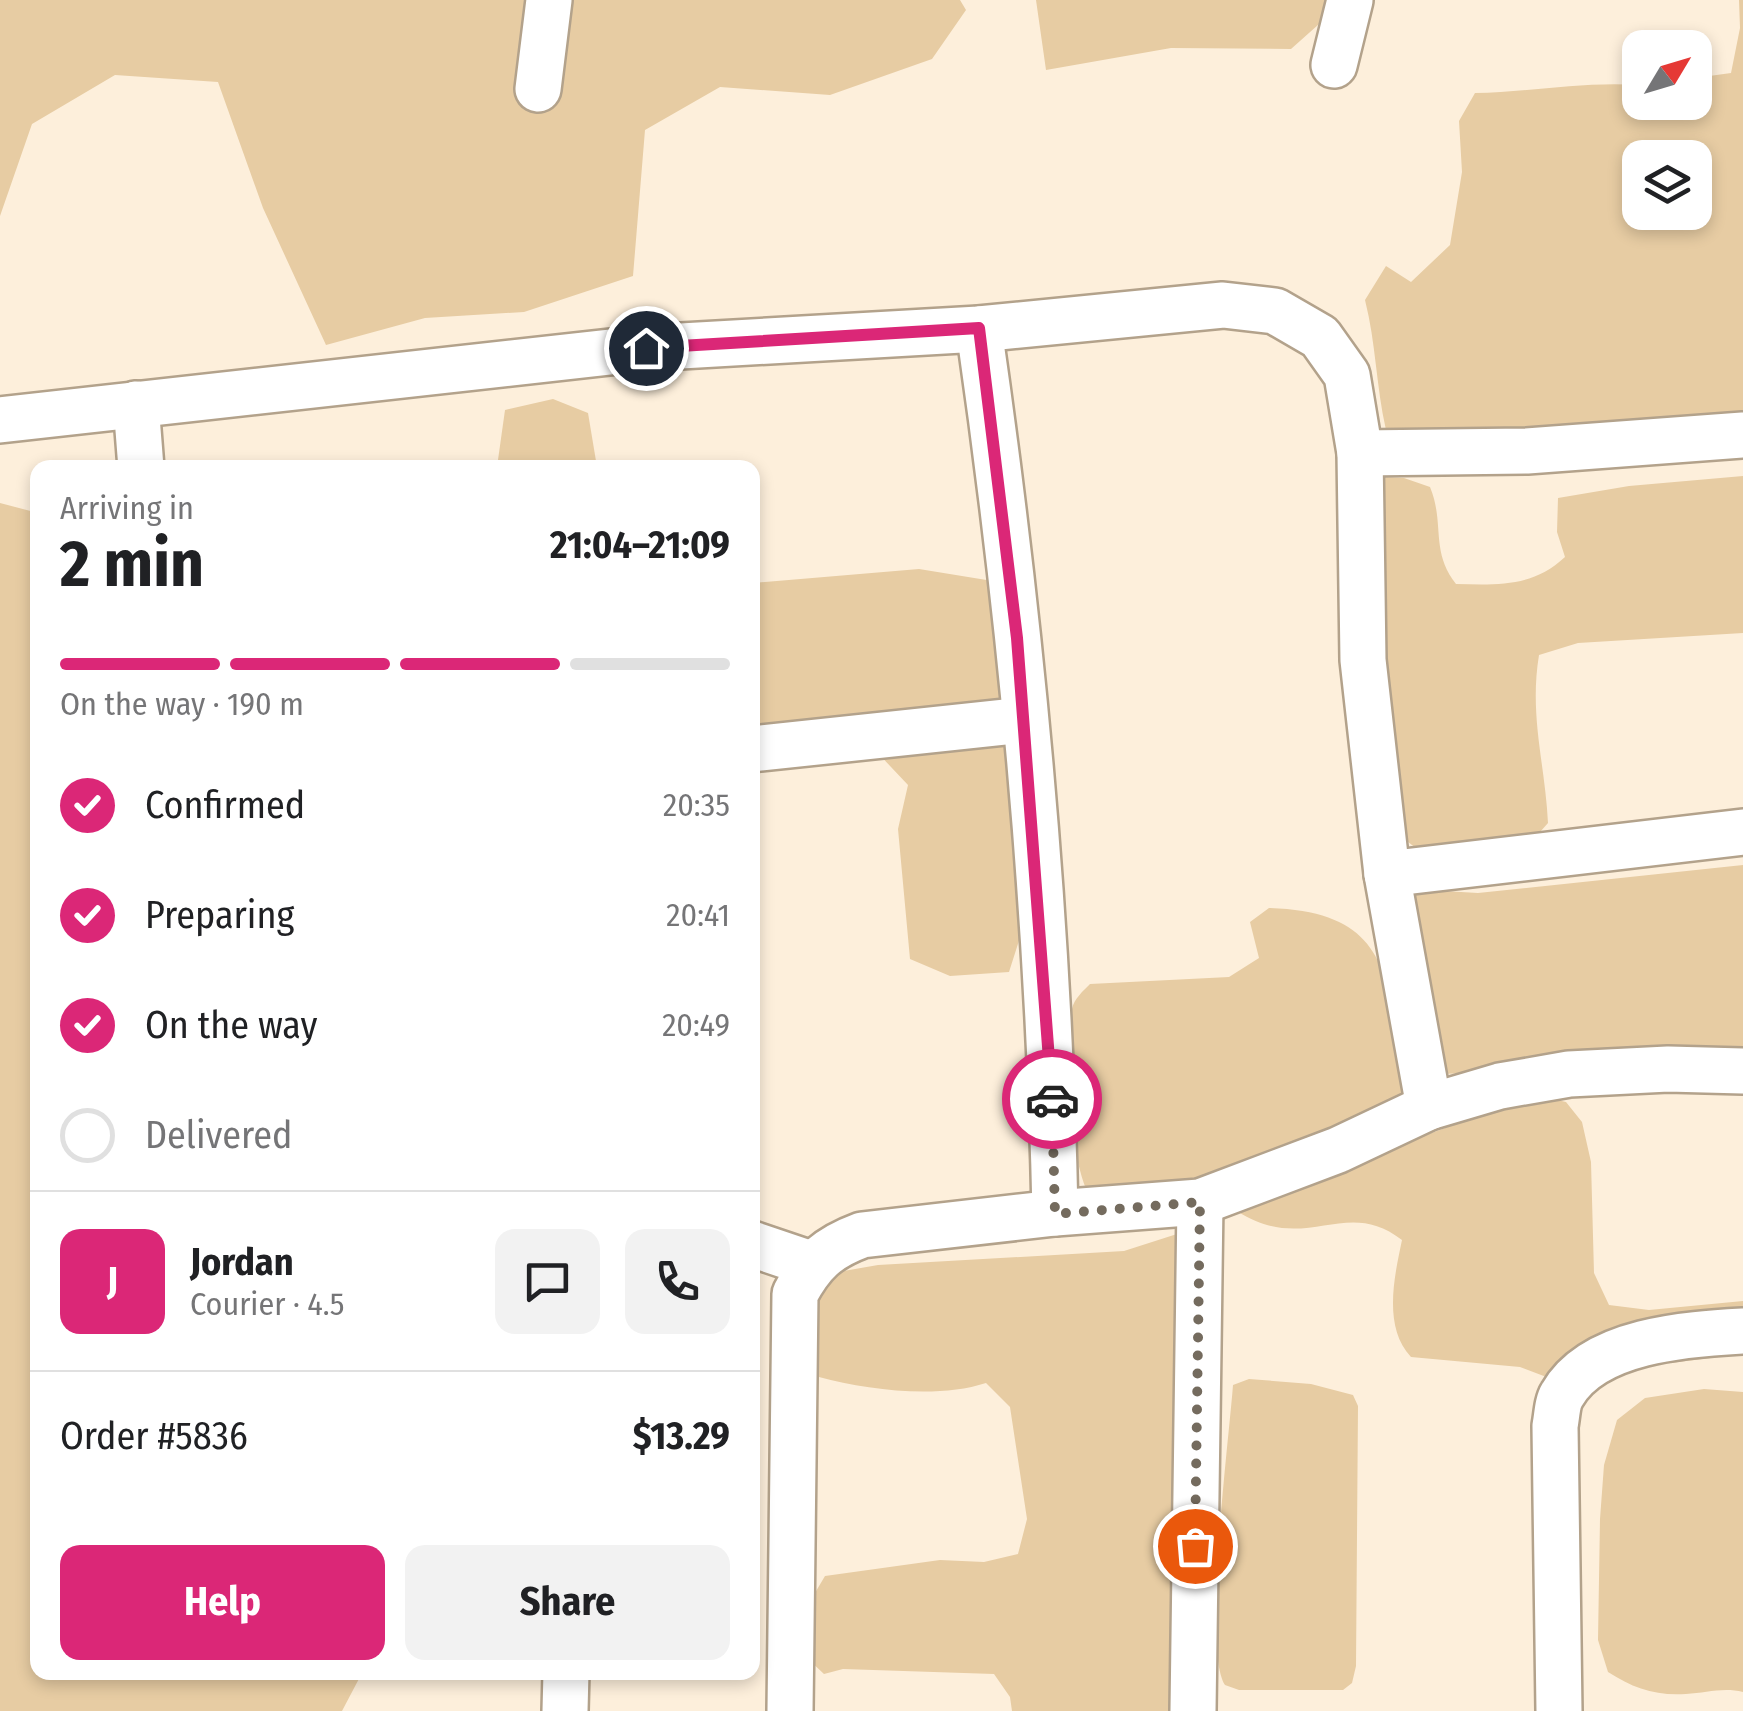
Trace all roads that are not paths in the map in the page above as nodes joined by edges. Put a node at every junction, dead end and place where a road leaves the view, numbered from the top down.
1 (549, 0) edge
2 (1350, 0) edge
3 (1334, 65) dead end
4 (538, 89) dead end
5 (979, 328) junction
6 (136, 404) junction
7 (0, 420) edge
8 (1743, 435) edge
9 (1360, 454) junction
10 (140, 460) edge
11 (1024, 720) junction
12 (760, 748) edge
13 (1743, 832) edge
14 (1387, 874) junction
15 (1743, 1071) edge
16 (1429, 1108) junction
17 (1200, 1202) junction
18 (1055, 1214) junction
19 (760, 1247) edge
20 (812, 1264) junction
21 (1743, 1331) edge
22 (566, 1680) edge
23 (565, 1711) edge
24 (790, 1711) edge
25 (1193, 1711) edge
26 (1559, 1711) edge

1 - 4 street
2 - 3 street
5 - 6 street
5 - 9 street
5 - 11 street
6 - 7 street
6 - 10 street
8 - 9 street
9 - 14 street
11 - 12 street
11 - 18 street
13 - 14 street
14 - 16 street
15 - 16 street
16 - 17 street
17 - 18 street
17 - 25 street
18 - 20 street
19 - 20 street
20 - 24 street
21 - 26 street
22 - 23 street

